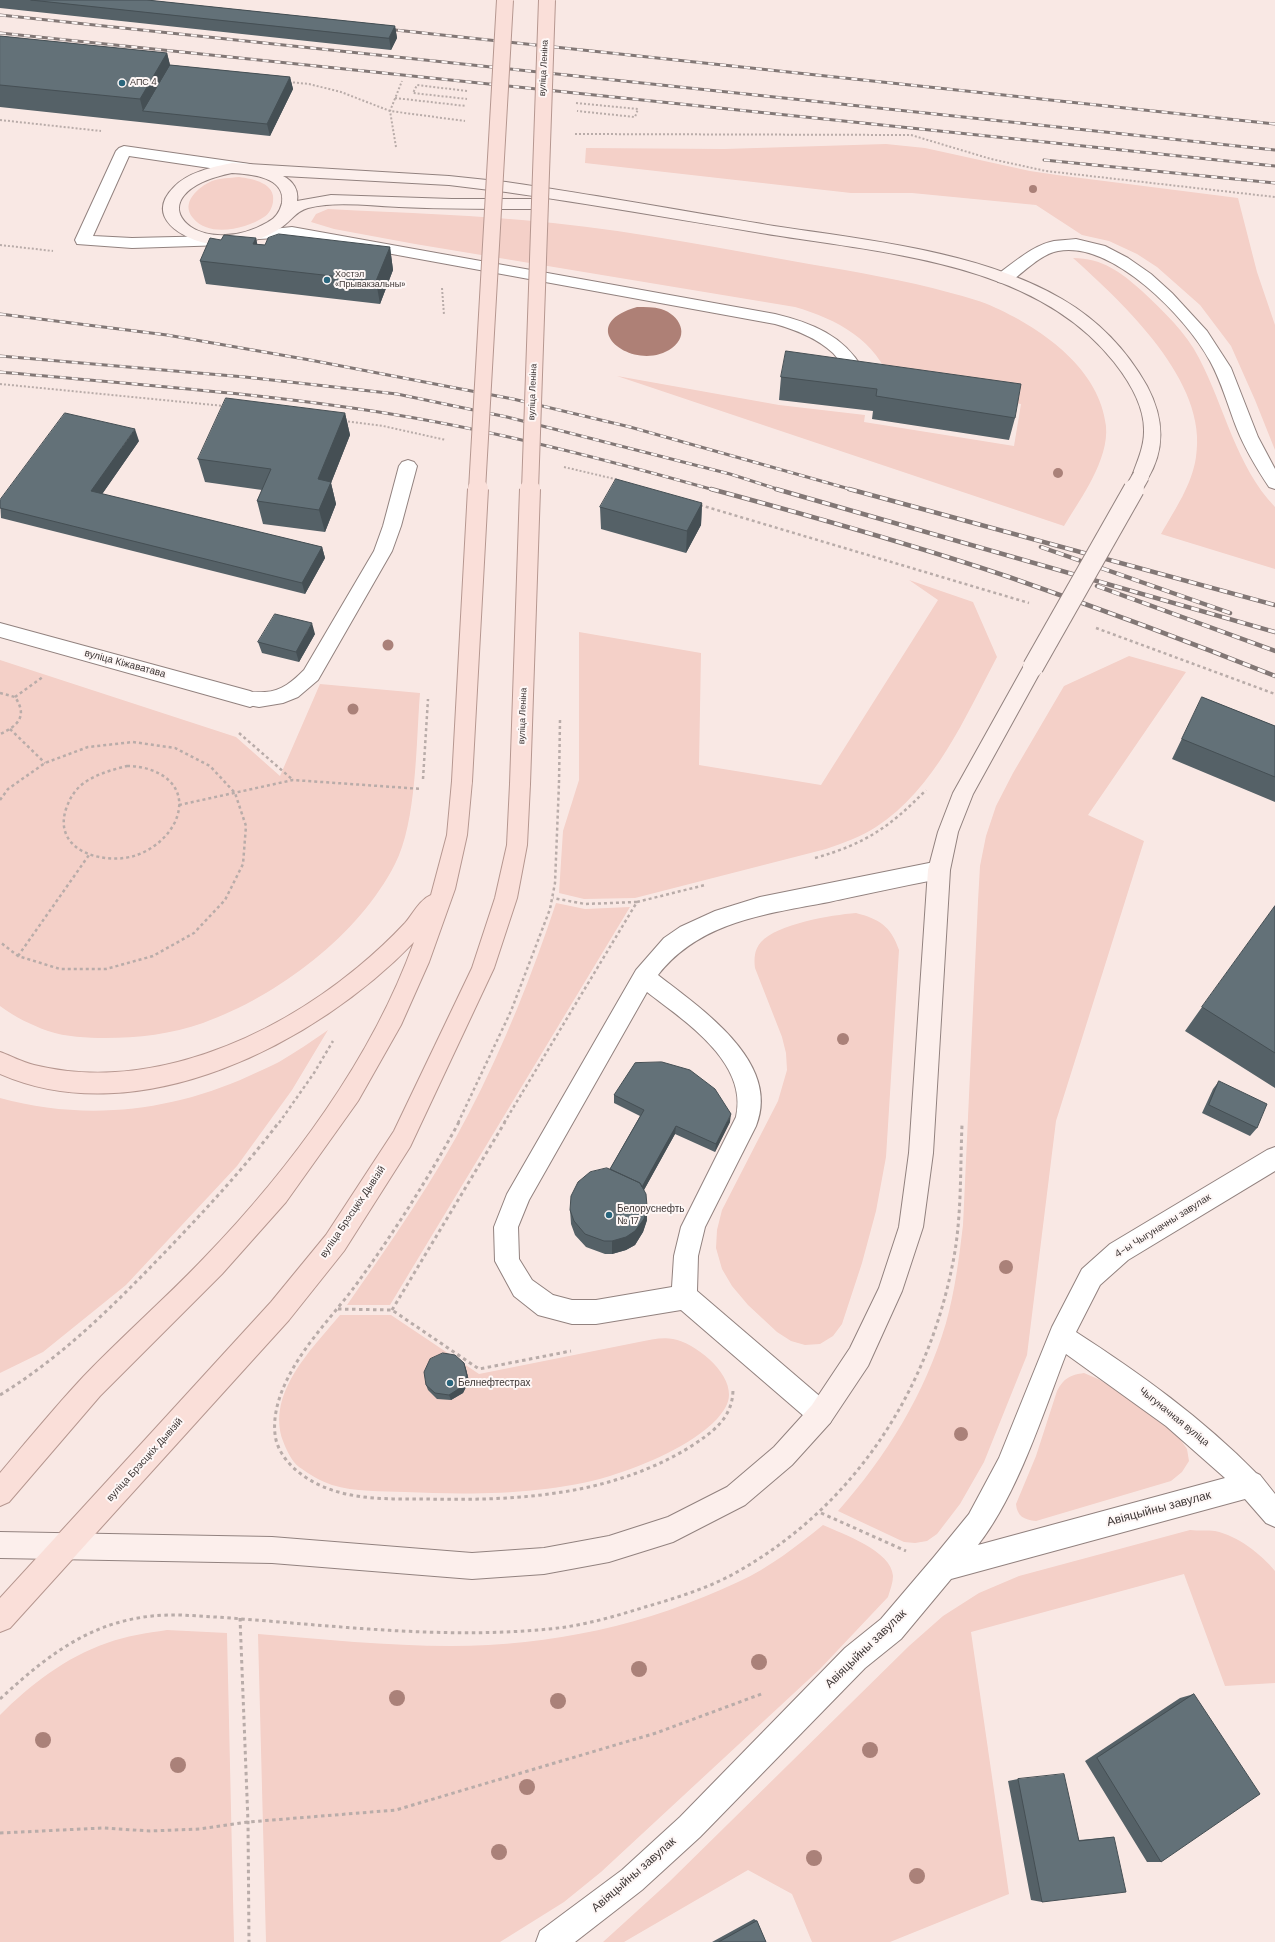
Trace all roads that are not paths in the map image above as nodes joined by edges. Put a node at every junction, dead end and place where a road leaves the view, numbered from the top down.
1 (505, 0) edge
2 (548, 0) edge
3 (250, 169) junction
4 (609, 203) junction
5 (287, 213) junction
6 (259, 234) junction
7 (219, 241) junction
8 (432, 256) junction
9 (428, 274) dead end
10 (1004, 278) junction
11 (855, 369) edge
12 (408, 466) dead end
13 (1275, 483) edge
14 (0, 630) edge
15 (520, 784) joint
16 (939, 870) junction
17 (444, 889) junction
18 (644, 977) junction
19 (0, 1062) edge
20 (1275, 1158) edge
21 (685, 1297) junction
22 (1061, 1336) junction
23 (821, 1414) junction
24 (1251, 1484) junction
25 (0, 1493) edge
26 (1275, 1514) edge
27 (0, 1545) edge
28 (67, 1546) junction
29 (943, 1568) junction
30 (0, 1618) edge
31 (551, 1942) edge

1 - 17 main road, bridge
2 - 15 main road, вуліца Леніна, bridge
3 - 4 street
3 - 5 street
3 - 7 street
3 - 7 street
4 - 5 street
4 - 10 street
5 - 6 street
6 - 7 street
6 - 8 street
8 - 9 street
8 - 11 street
10 - 13 street
10 - 16 street, bridge
12 - 14 street, вуліца Кіжаватава
15 - 28 main road, вуліца Брэсцкіх Дывізій
16 - 18 street
16 - 23 street
17 - 19 main road
17 - 25 main road
18 - 21 street
18 - 21 street
20 - 22 street, 4-ы Чыгуначны завулак
21 - 23 street
22 - 24 street, Чыгуначная вуліца
22 - 29 street, 4-ы Чыгуначны завулак
23 - 28 street
24 - 26 street, Чыгуначная вуліца
24 - 29 street, Авіяцыйны завулак
27 - 28 street
28 - 30 main road, вуліца Брэсцкіх Дывізій
29 - 31 street, Авіяцыйны завулак

